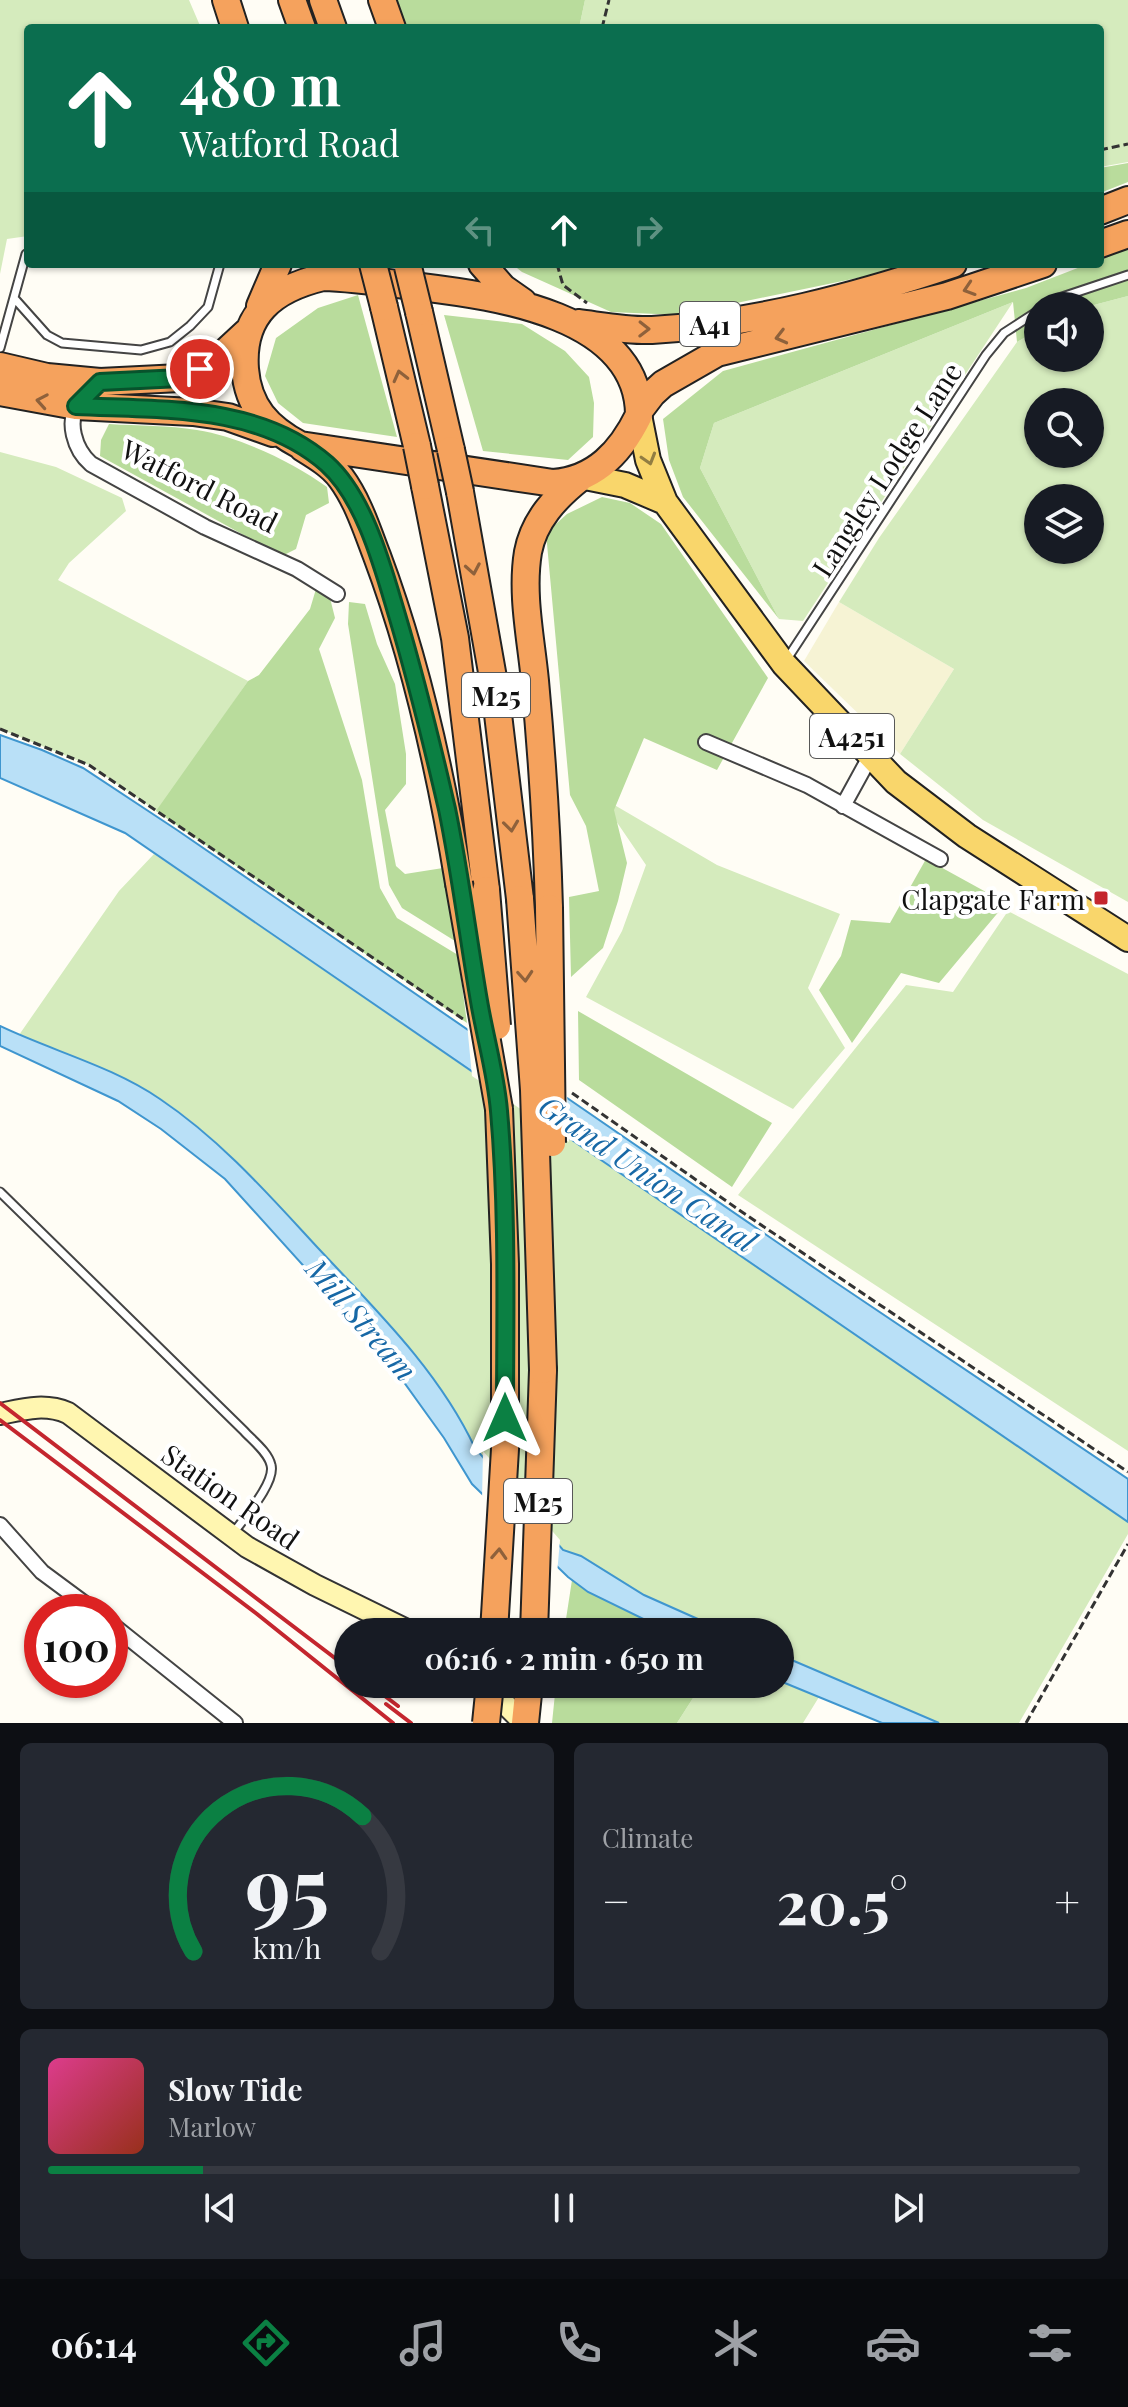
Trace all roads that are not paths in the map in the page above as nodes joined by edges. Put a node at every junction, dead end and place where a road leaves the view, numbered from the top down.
1 (226, 0) edge
2 (292, 0) edge
3 (323, 0) edge
4 (382, 0) edge
5 (234, 24) edge
6 (301, 24) edge
7 (332, 24) edge
8 (391, 24) edge
9 (1128, 200) edge
10 (1104, 209) edge
11 (1128, 234) edge
12 (1104, 243) edge
13 (24, 261) edge
14 (219, 268) edge
15 (276, 268) edge
16 (374, 268) edge
17 (408, 268) edge
18 (486, 268) edge
19 (940, 268) edge
20 (1031, 268) edge
21 (1128, 275) edge
22 (1077, 292) edge
23 (14, 298) junction
24 (527, 305) junction
25 (1024, 320) edge
26 (567, 321) junction
27 (252, 323) junction
28 (0, 348) edge
29 (0, 366) edge
30 (100, 382) junction
31 (0, 392) edge
32 (76, 406) junction
33 (639, 413) junction
34 (292, 441) junction
35 (582, 478) junction
36 (665, 502) junction
37 (337, 594) dead end
38 (784, 664) junction
39 (706, 742) dead end
40 (871, 755) junction
41 (843, 806) junction
42 (940, 859) dead end
43 (1128, 939) edge
44 (499, 1109) junction
45 (0, 1192) edge
46 (543, 1370) junction
47 (0, 1414) edge
48 (0, 1525) edge
49 (230, 1536) junction
50 (72, 1594) edge
51 (383, 1618) edge
52 (495, 1618) edge
53 (534, 1618) edge
54 (128, 1637) edge
55 (487, 1698) edge
56 (503, 1698) edge
57 (527, 1698) edge
58 (235, 1723) edge
59 (486, 1723) edge
60 (524, 1723) edge

1 - 5 highway
2 - 6 highway
3 - 7 highway
4 - 8 highway
9 - 10 highway
11 - 12 highway
13 - 23 lane
14 - 23 lane
15 - 27 highway
44 -> 16 highway, M25, bridge
17 -> 46 highway, M25, bridge
18 - 24 highway
26 -> 19 highway, A41
20 -> 33 highway, A41
21 - 22 lane
23 - 28 lane
24 - 26 highway
24 - 27 highway
25 - 38 lane, Langley Lodge Lane
26 - 33 highway
27 - 30 highway
27 - 34 highway
29 - 30 highway
30 - 32 street
32 -> 31 highway, Watford Road
32 - 34 highway, Watford Road
32 - 37 street, Watford Road
33 - 35 highway
33 -> 36 main road, A4251
34 - 35 highway
34 - 44 highway, M25, bridge
35 - 36 main road
35 - 46 highway, M25, bridge
36 - 38 main road, A4251
38 - 40 main road, A4251
39 - 41 street
40 - 41 street
40 - 43 main road, A4251
41 - 42 street
52 -> 44 highway, M25
45 - 49 lane
46 - 53 highway, M25
47 - 49 street, Station Road
48 - 50 street
49 - 51 street, Station Road
54 - 58 street
55 - 59 highway, bridge
56 - 60 street
57 - 60 highway

